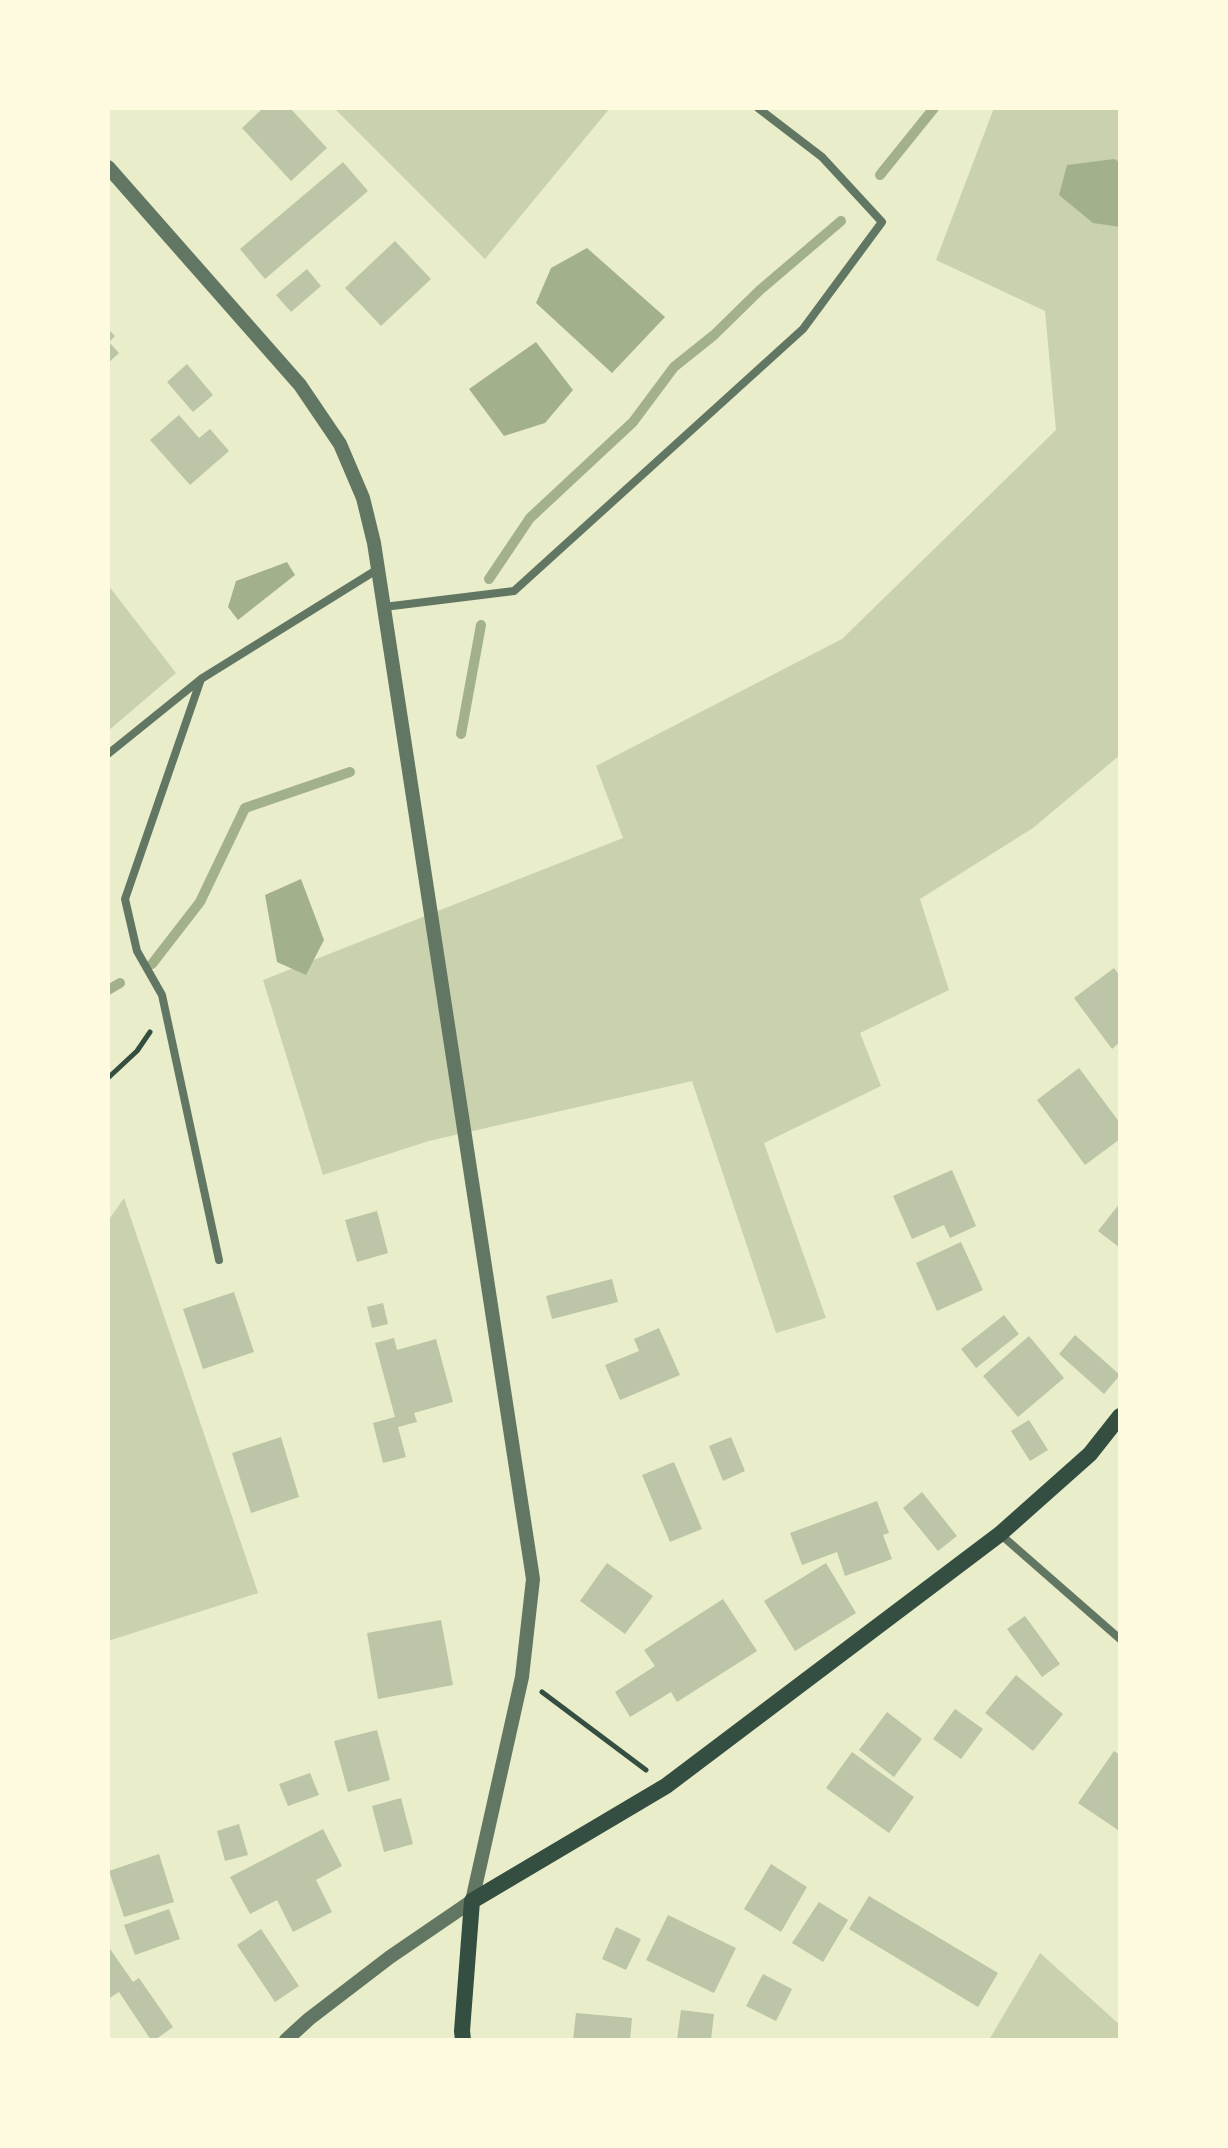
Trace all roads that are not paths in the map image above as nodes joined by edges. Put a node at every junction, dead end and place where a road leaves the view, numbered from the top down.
1 (758, 108) edge
2 (108, 167) edge
3 (378, 568) junction
4 (384, 607) junction
5 (201, 679) junction
6 (108, 754) edge
7 (219, 1260) dead end
8 (1120, 1416) edge
9 (1000, 1534) junction
10 (1120, 1639) edge
11 (472, 1901) junction
12 (286, 2040) edge
13 (463, 2040) edge

1 - 4 street
2 - 3 street
3 - 4 street
3 - 5 street
4 - 11 street
5 - 6 street
5 - 7 street
8 - 9 main road
9 - 10 street
9 - 11 main road
11 - 12 street
11 - 13 main road

